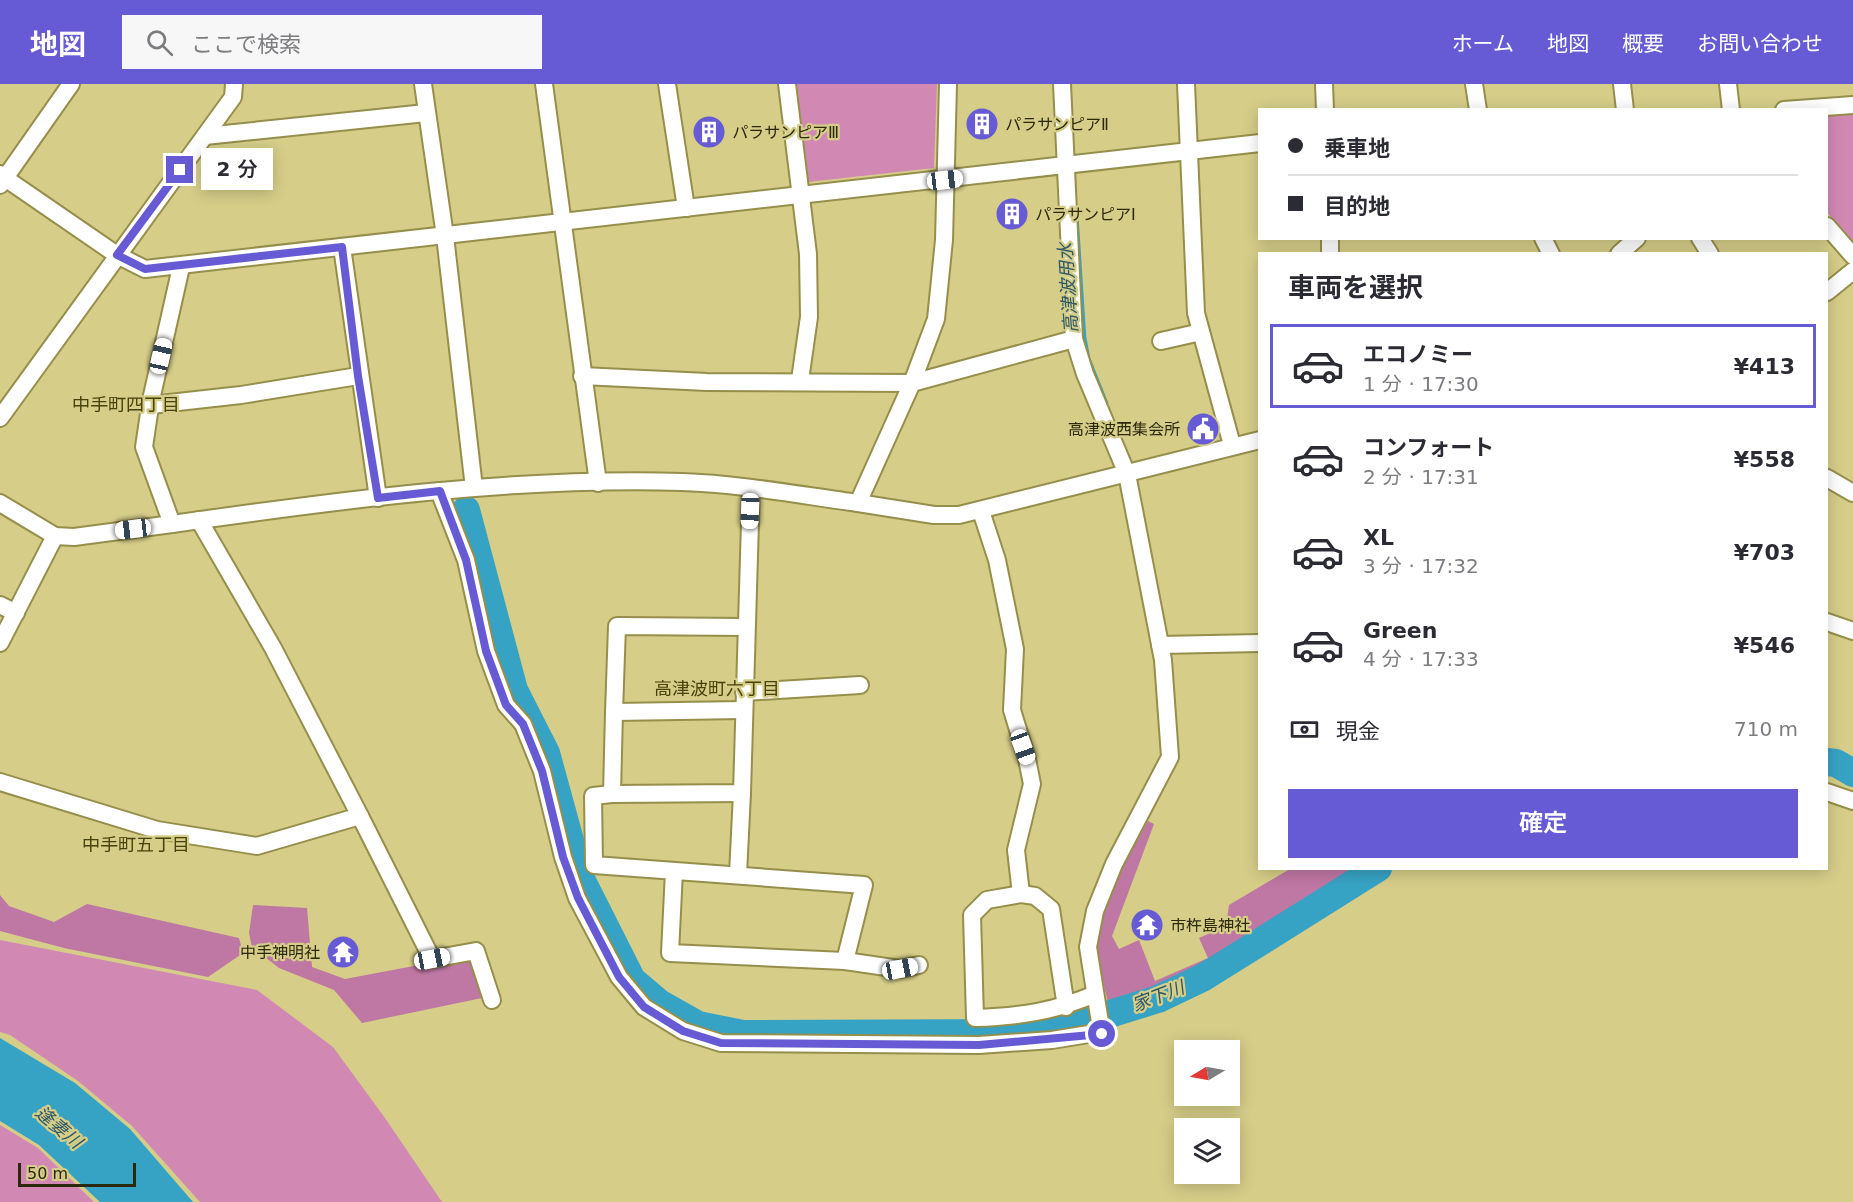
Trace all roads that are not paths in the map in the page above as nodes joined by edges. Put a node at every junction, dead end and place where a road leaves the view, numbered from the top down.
1 (71, 84) edge
2 (234, 84) edge
3 (423, 84) edge
4 (544, 84) edge
5 (667, 84) edge
6 (787, 84) edge
7 (948, 84) edge
8 (1062, 84) edge
9 (1186, 84) edge
10 (1324, 84) edge
11 (1474, 84) edge
12 (1622, 84) edge
13 (1728, 84) edge
14 (1853, 105) edge
15 (1325, 108) edge
16 (1478, 108) edge
17 (1625, 108) edge
18 (1731, 108) edge
19 (1812, 108) edge
20 (426, 113) junction
21 (205, 136) junction
22 (1258, 143) edge
23 (1190, 151) junction
24 (1065, 165) junction
25 (2, 179) edge
26 (945, 180) junction
27 (801, 196) junction
28 (686, 208) junction
29 (563, 220) junction
30 (1828, 227) edge
31 (445, 236) junction
32 (1635, 240) edge
33 (342, 247) junction
34 (1621, 252) edge
35 (117, 255) junction
36 (1853, 256) edge
37 (181, 267) junction
38 (1853, 271) edge
39 (1828, 291) edge
40 (1201, 332) junction
41 (1074, 339) junction
42 (1161, 341) dead end
43 (358, 376) junction
44 (582, 376) junction
45 (800, 380) junction
46 (912, 383) junction
47 (151, 405) junction
48 (0, 418) edge
49 (1258, 440) edge
50 (1232, 445) junction
51 (1127, 474) junction
52 (1828, 479) edge
53 (598, 483) junction
54 (474, 488) junction
55 (750, 488) junction
56 (440, 491) junction
57 (1853, 493) edge
58 (378, 498) junction
59 (858, 502) junction
60 (0, 503) edge
61 (981, 511) junction
62 (199, 520) junction
63 (172, 524) junction
64 (55, 536) junction
65 (0, 605) edge
66 (16, 613) junction
67 (1828, 622) edge
68 (746, 627) junction
69 (1853, 631) edge
70 (0, 643) edge
71 (1258, 643) edge
72 (1160, 645) junction
73 (861, 685) dead end
74 (744, 692) junction
75 (743, 711) junction
76 (614, 712) junction
77 (0, 782) edge
78 (1828, 792) edge
79 (742, 793) junction
80 (612, 794) junction
81 (1853, 801) edge
82 (360, 816) junction
83 (674, 871) junction
84 (738, 874) junction
85 (1021, 894) junction
86 (845, 960) junction
87 (919, 965) dead end
88 (1095, 995) junction
89 (492, 1000) dead end
90 (1065, 1007) junction

1 - 25 street
2 - 21 street
3 - 20 street
4 - 29 street
5 - 28 street
6 - 27 street
7 - 26 street
8 - 24 street
9 - 23 street
10 - 15 street
11 - 16 street
12 - 17 street
13 - 18 street
14 - 19 street
20 - 21 street
20 - 31 street
21 - 35 street
22 - 23 street
23 - 24 street
23 - 40 street
24 - 26 street
24 - 41 street
25 - 35 street
26 - 27 street
26 - 46 street
27 - 28 street
27 - 45 street
28 - 29 street
29 - 31 street
29 - 44 street
30 - 36 street
31 - 33 street
31 - 54 street
32 - 34 street
33 - 37 street
33 - 43 street
35 - 37 street
35 - 48 street
37 - 47 street
38 - 39 street
40 - 42 street
40 - 50 street
41 - 46 street
41 - 51 street
43 - 47 street
43 - 58 street
44 - 45 street
44 - 53 street
45 - 46 street
46 - 59 street
47 - 63 street
49 - 50 street
50 - 51 street
51 - 61 street
51 - 72 street
52 - 57 street
53 - 54 street
53 - 55 street
54 - 56 street
55 - 59 street
55 - 68 street
56 - 58 street
56 - 88 street
58 - 62 street
59 - 61 street
60 - 64 street
61 - 85 street
62 - 63 street
62 - 82 street
63 - 64 street
64 - 66 street
65 - 66 street
66 - 70 street
67 - 69 street
68 - 74 street
68 - 76 street
71 - 72 street
72 - 88 street
73 - 74 street
74 - 75 street
75 - 76 street
75 - 79 street
76 - 80 street
77 - 82 street
78 - 81 street
79 - 80 street
79 - 84 street
80 - 83 street
82 - 89 street
83 - 84 street
83 - 86 street
84 - 86 street
85 - 90 street
85 - 90 street
86 - 87 street
88 - 90 street

